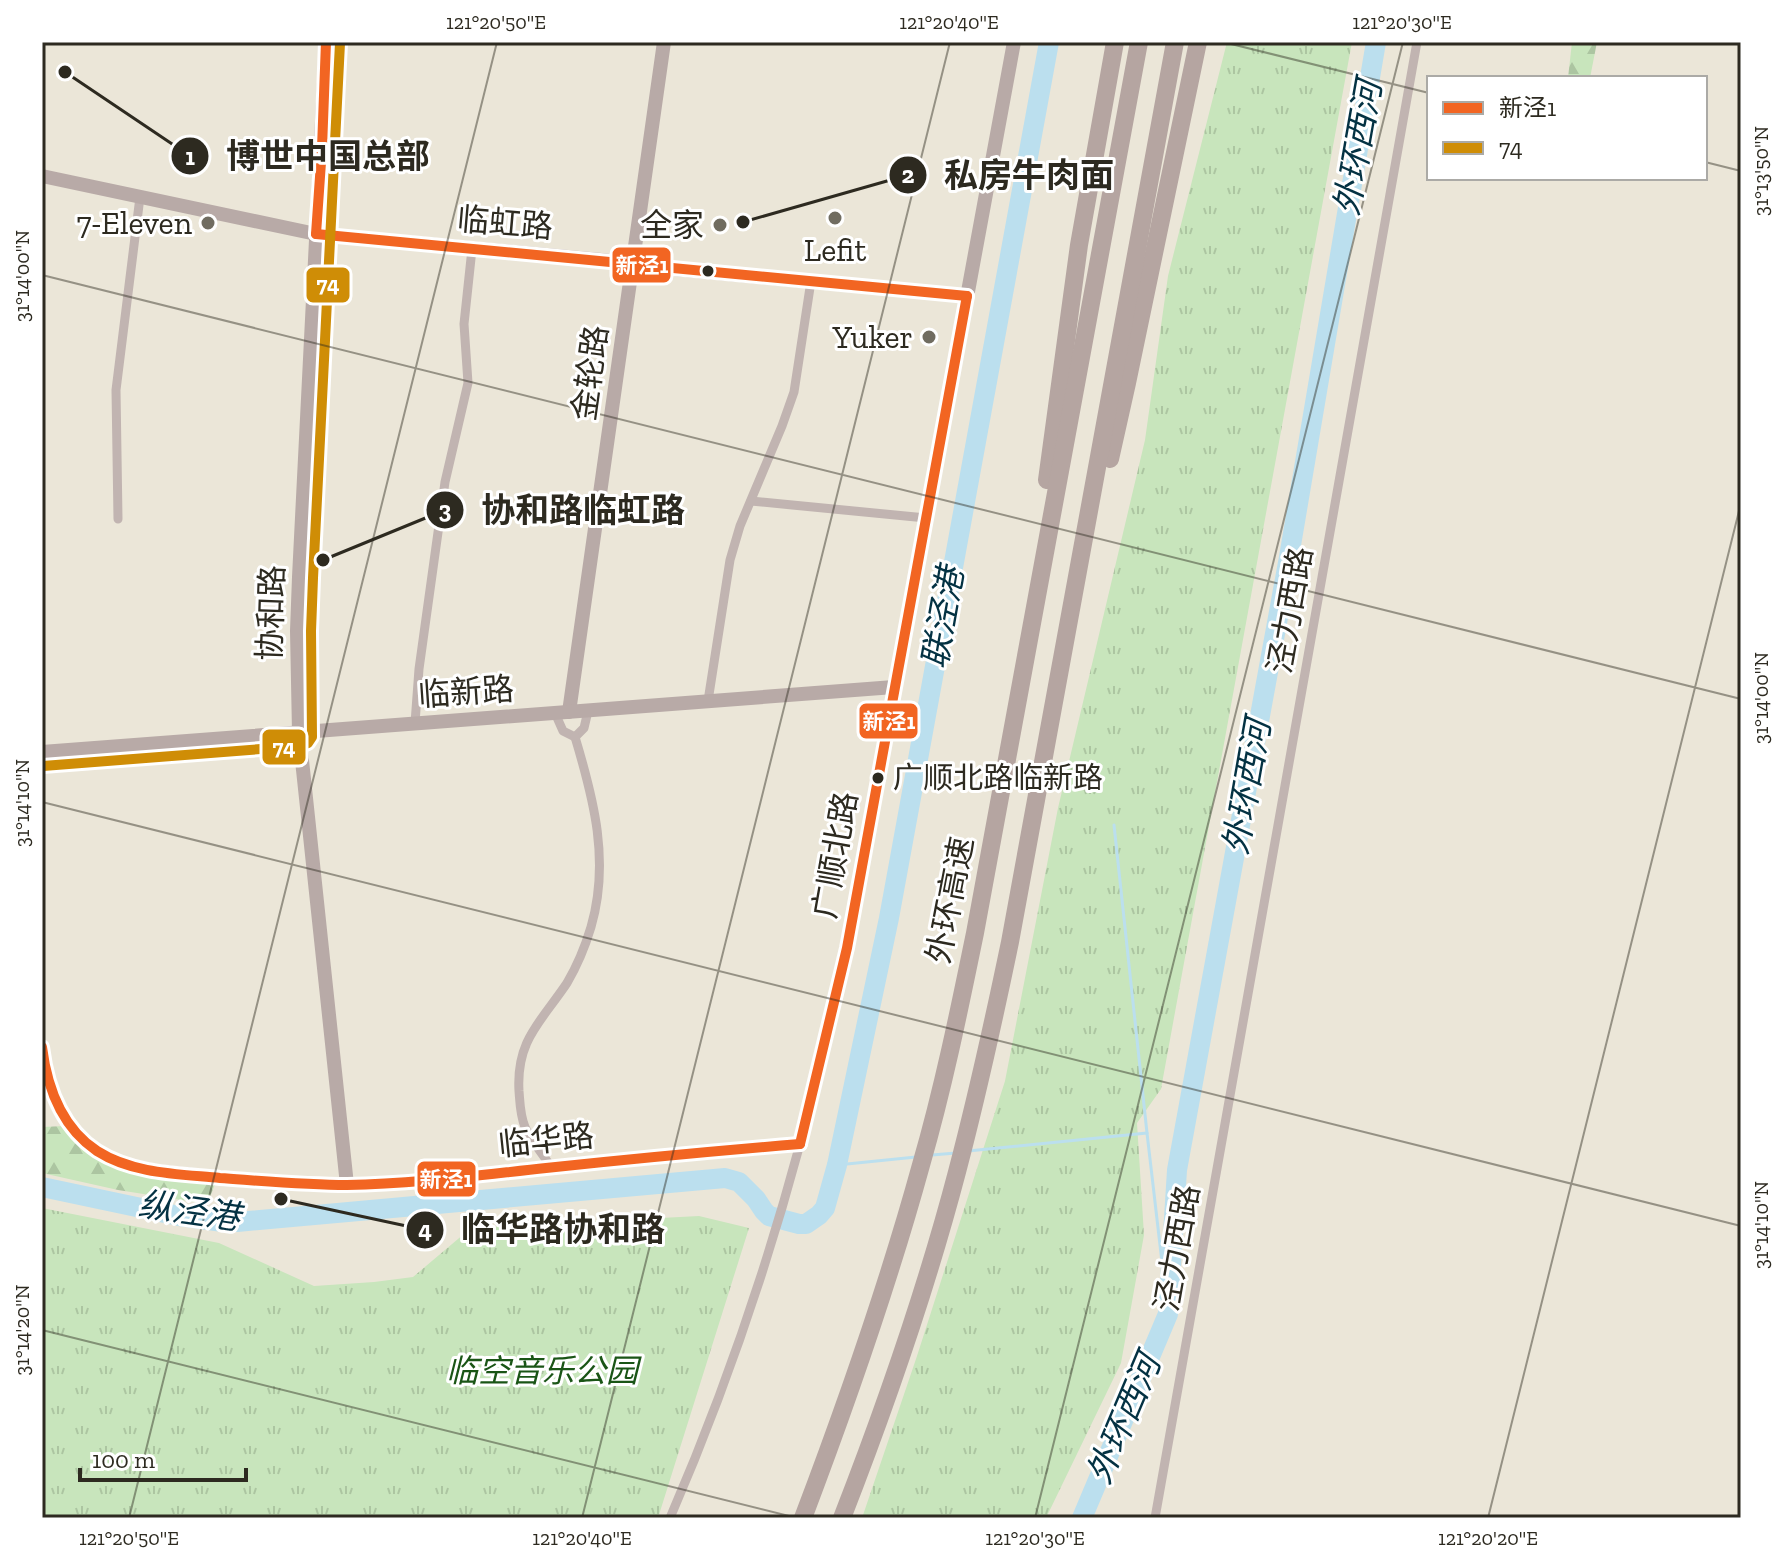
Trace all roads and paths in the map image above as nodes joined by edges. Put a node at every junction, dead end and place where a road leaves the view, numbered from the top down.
1 (326, 42) edge
2 (664, 42) edge
3 (1014, 42) edge
4 (1101, 42) edge
5 (1115, 42) edge
6 (1139, 42) edge
7 (1175, 42) edge
8 (1198, 42) edge
9 (1211, 42) edge
10 (1417, 42) edge
11 (1093, 168) junction
12 (42, 176) edge
13 (1171, 176) junction
14 (140, 197) junction
15 (316, 234) junction
16 (472, 249) junction
17 (633, 264) junction
18 (811, 281) junction
19 (967, 296) junction
20 (751, 501) junction
21 (926, 518) junction
22 (118, 519) dead end
23 (894, 687) junction
24 (1020, 689) junction
25 (1054, 696) junction
26 (708, 701) junction
27 (588, 711) junction
28 (562, 712) junction
29 (415, 723) junction
30 (299, 732) junction
31 (575, 737) junction
32 (42, 752) edge
33 (42, 1047) edge
34 (800, 1144) junction
35 (551, 1167) junction
36 (347, 1185) junction
37 (670, 1518) edge
38 (803, 1518) edge
39 (842, 1518) edge
40 (1155, 1518) edge

1 - 15 street, 协和路
2 - 17 street, 金轮路
3 - 19 street, 广顺北路
4 - 11 highway
5 - 11 highway
6 - 24 highway, 外环高速
7 - 25 highway, 外环高速
8 - 13 highway
9 - 13 highway
10 - 40 street, 泾力西路
11 - 24 highway
12 - 14 street, 临虹路
13 - 25 highway
14 - 15 street, 临虹路
14 - 22 street
15 - 16 street, 临虹路
15 - 30 street, 协和路
16 - 17 street, 临虹路
16 - 29 street
17 - 18 street, 临虹路
17 - 28 street, 金轮路
18 - 19 street, 临虹路
18 - 20 street
19 - 21 street, 广顺北路
20 - 21 street
20 - 26 street
21 - 23 street, 广顺北路
23 - 26 street, 临新路
23 - 34 street, 广顺北路
24 - 38 highway, 外环高速
25 - 39 highway, 外环高速
26 - 27 street, 临新路
27 - 28 street, 临新路
27 - 31 street
28 - 29 street, 临新路
28 - 31 street
29 - 30 street, 临新路
30 - 32 street, 临新路
30 - 36 street, 协和路
31 - 35 street
33 - 36 street, 临华路
34 - 35 street, 临华路
34 - 37 street, 广顺北路
35 - 36 street, 临华路

